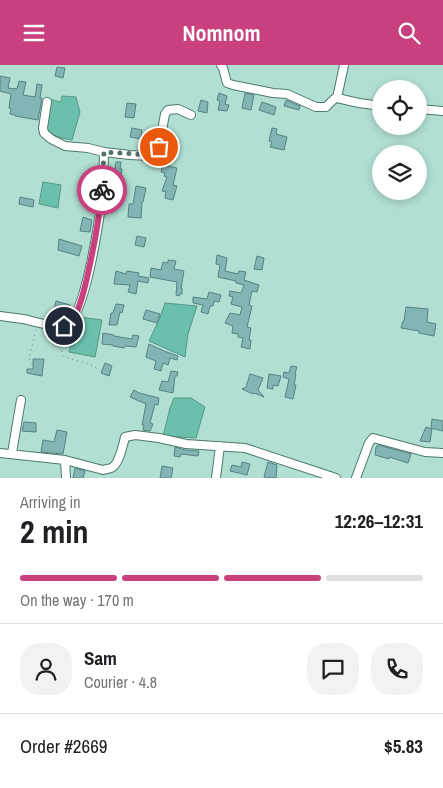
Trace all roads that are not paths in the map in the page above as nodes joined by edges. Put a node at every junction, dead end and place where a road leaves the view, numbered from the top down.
1 (221, 65) edge
2 (344, 65) edge
3 (337, 98) junction
4 (47, 101) dead end
5 (372, 105) edge
6 (427, 110) edge
7 (443, 111) edge
8 (191, 115) dead end
9 (104, 152) junction
10 (0, 316) edge
11 (21, 399) dead end
12 (220, 446) junction
13 (0, 453) edge
14 (12, 453) junction
15 (443, 453) edge
16 (65, 460) junction
17 (66, 478) edge
18 (216, 478) edge
19 (336, 478) edge
20 (356, 478) edge

1 - 3 street
2 - 3 street
3 - 5 street
4 - 9 street
6 - 7 street
8 - 9 street
9 - 10 street
11 - 14 street
12 - 16 street
12 - 18 street
12 - 19 street
13 - 14 street
14 - 16 street
15 - 20 street
16 - 17 street

